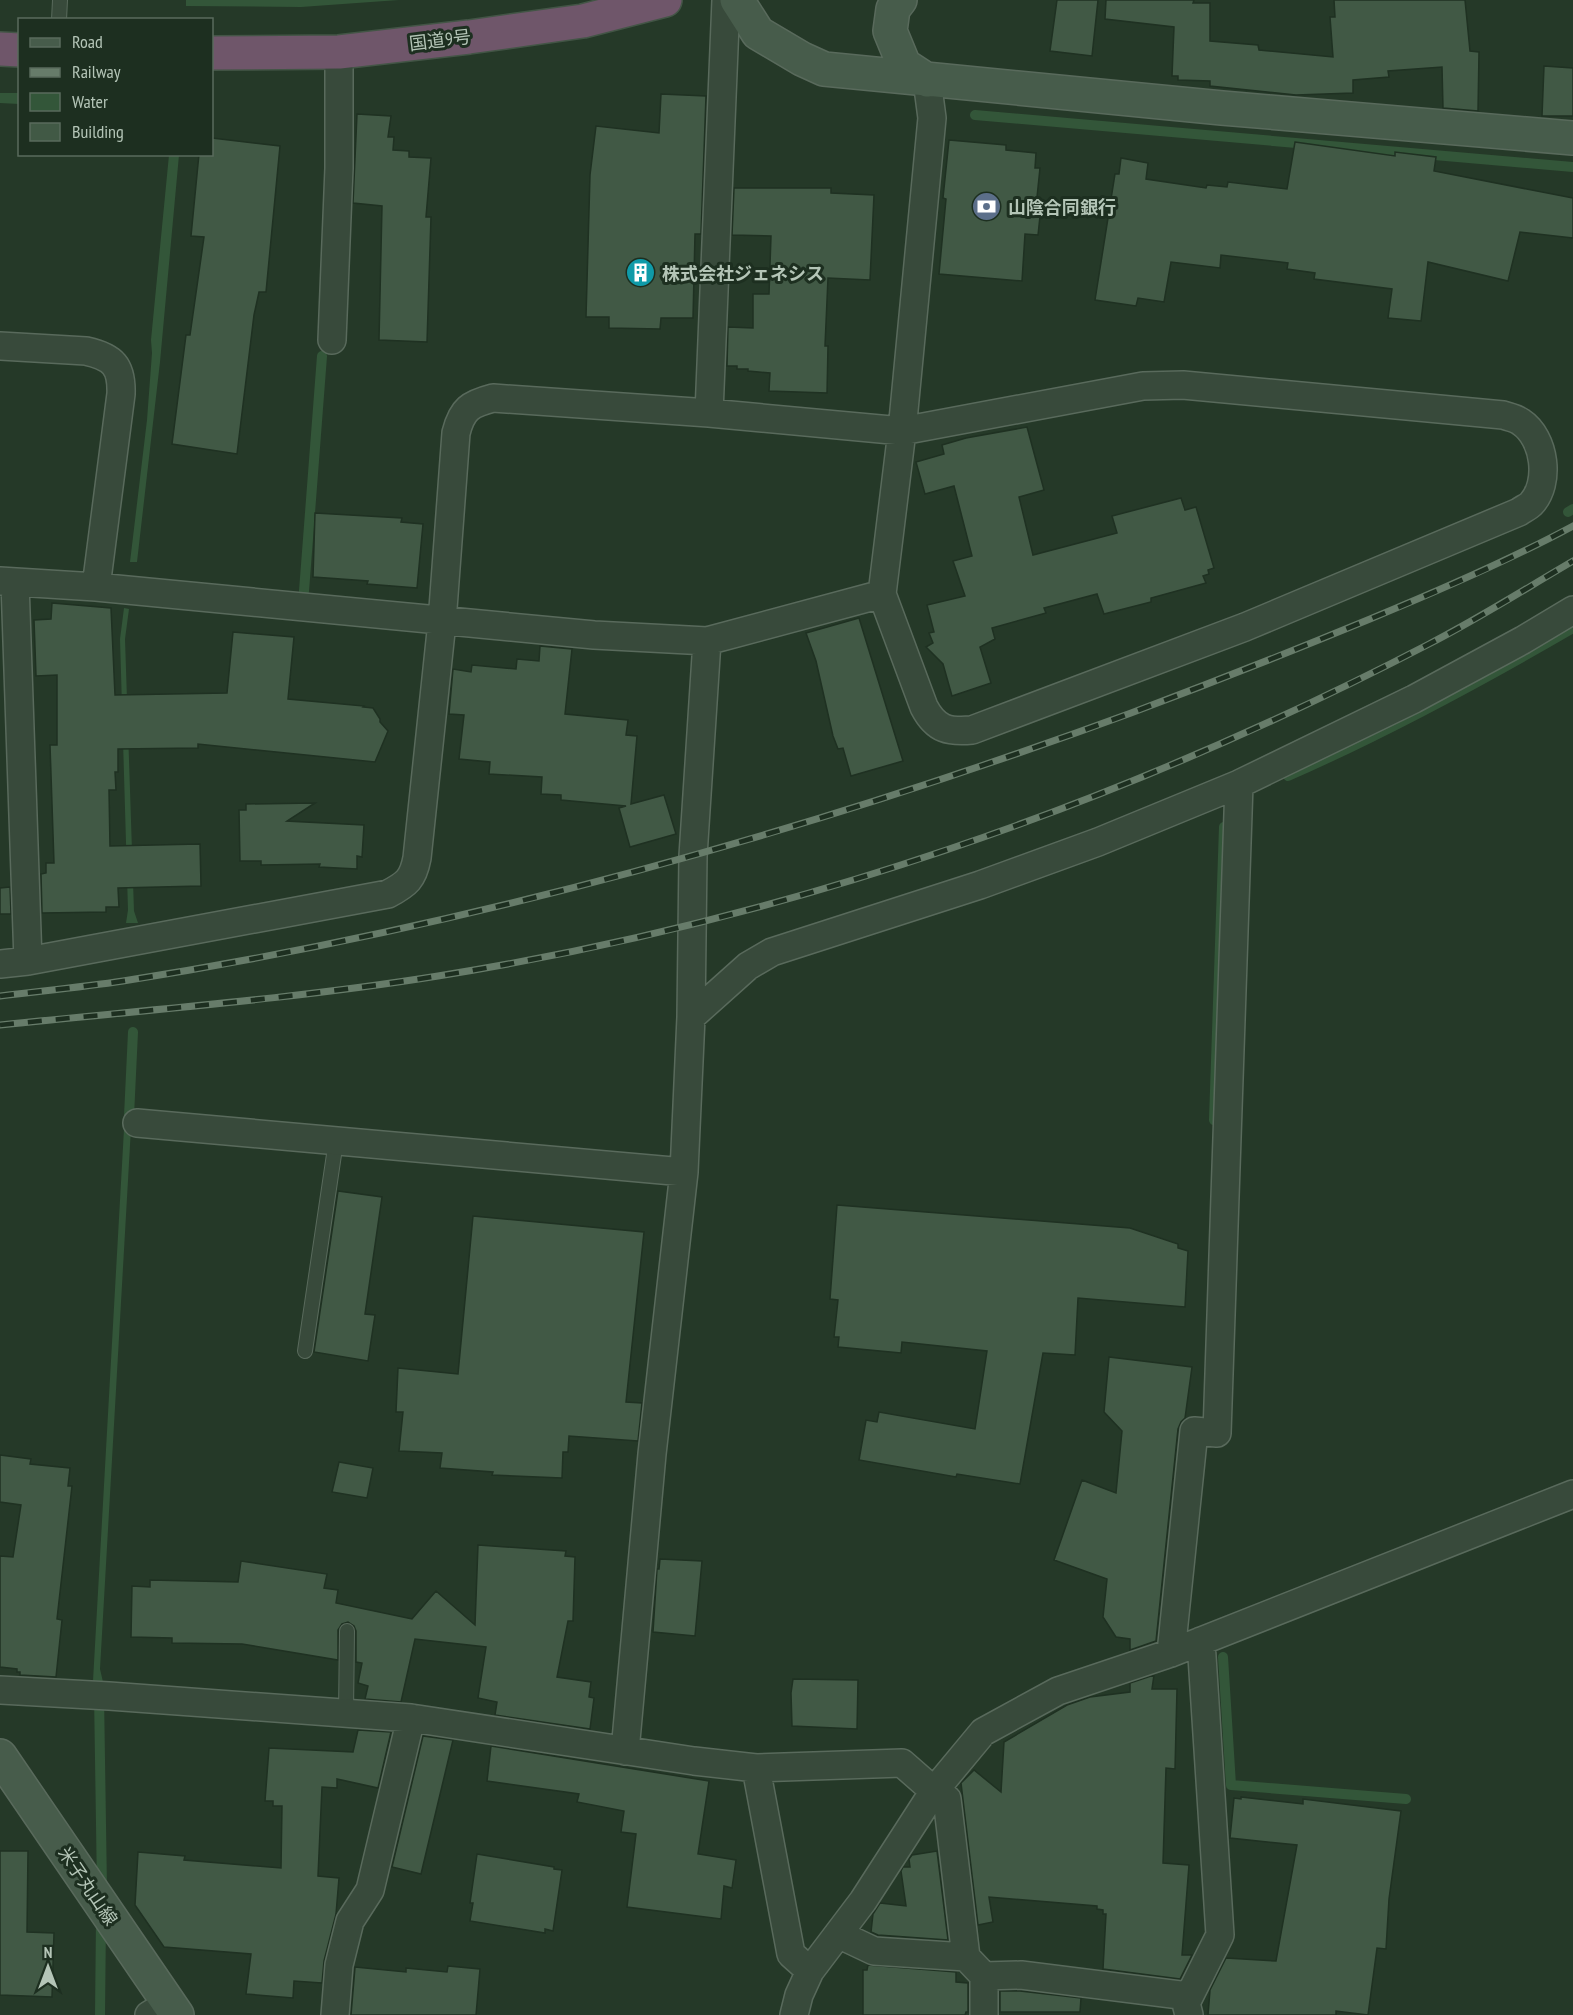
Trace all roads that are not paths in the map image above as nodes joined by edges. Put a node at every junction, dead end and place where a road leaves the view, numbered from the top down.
1 (60, 0) edge
2 (665, 0) edge
3 (726, 0) edge
4 (737, 0) edge
5 (900, 0) edge
6 (600, 8) edge
7 (59, 18) edge
8 (0, 49) edge
9 (18, 50) edge
10 (339, 52) junction
11 (213, 53) edge
12 (927, 80) junction
13 (1573, 138) edge
14 (332, 340) dead end
15 (0, 346) edge
16 (709, 413) junction
17 (902, 431) junction
18 (7, 582) edge
19 (96, 587) junction
20 (882, 594) junction
21 (1573, 610) edge
22 (442, 622) junction
23 (707, 641) junction
24 (1239, 784) junction
25 (28, 961) junction
26 (0, 964) edge
27 (691, 1017) junction
28 (137, 1123) dead end
29 (336, 1142) junction
30 (684, 1172) junction
31 (305, 1351) dead end
32 (1573, 1494) edge
33 (347, 1632) dead end
34 (1201, 1641) junction
35 (1171, 1653) junction
36 (0, 1690) edge
37 (346, 1713) junction
38 (411, 1718) junction
39 (625, 1750) junction
40 (0, 1756) edge
41 (756, 1768) junction
42 (933, 1791) junction
43 (838, 1934) junction
44 (975, 1967) junction
45 (810, 1971) junction
46 (1189, 2006) edge
47 (165, 2011) edge
48 (335, 2015) edge
49 (794, 2015) edge
50 (984, 2015) edge

1 - 7 lane
2 - 6 highway, 国道9号
3 - 16 street
4 - 12 street
5 - 12 street
6 - 10 highway, 国道9号
8 - 9 highway
10 - 11 highway, 国道9号
10 - 14 street
12 - 13 street
12 - 17 street
15 - 19 street
16 - 17 street
16 - 22 street
17 - 20 street
17 - 20 street
18 - 19 street
18 - 25 street
19 - 22 street
20 - 23 street
21 - 24 street
22 - 23 street
22 - 25 street
23 - 27 street
24 - 27 street
24 - 35 street
25 - 26 street
27 - 30 street
28 - 29 street
29 - 30 street
29 - 31 lane
30 - 39 street
32 - 34 street
33 - 37 lane
34 - 35 street
34 - 46 street
35 - 42 street
36 - 37 street
37 - 38 street
38 - 39 street
38 - 48 street
39 - 41 street
40 - 47 street, 米子丸山線
41 - 42 street
41 - 45 street
42 - 43 street
42 - 44 street
43 - 44 street
43 - 45 street
44 - 46 street
44 - 50 street
45 - 49 street

